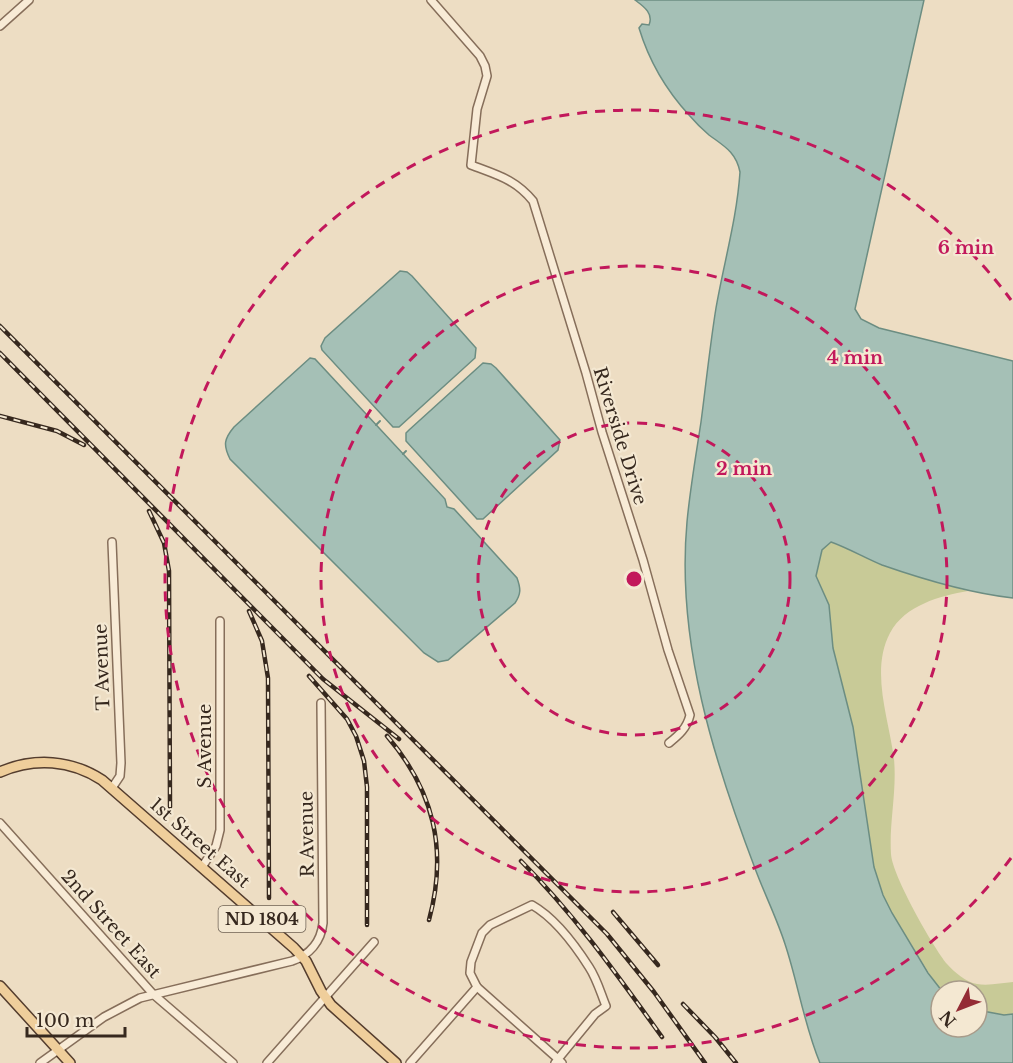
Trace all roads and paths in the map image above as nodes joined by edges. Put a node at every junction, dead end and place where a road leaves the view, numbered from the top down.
1 (29, 0) edge
2 (431, 0) edge
3 (0, 26) edge
4 (112, 542) dead end
5 (220, 621) dead end
6 (321, 703) dead end
7 (669, 744) dead end
8 (0, 772) edge
9 (112, 788) junction
10 (0, 823) edge
11 (202, 867) junction
12 (374, 942) dead end
13 (302, 956) junction
14 (0, 986) edge
15 (477, 987) junction
16 (153, 994) junction
17 (325, 998) junction
18 (57, 1050) junction
19 (558, 1062) edge
20 (40, 1063) edge
21 (70, 1063) edge
22 (233, 1063) edge
23 (267, 1063) edge
24 (396, 1063) edge
25 (410, 1063) edge

1 - 3 street
2 - 7 street, Riverside Drive
4 - 9 street, T Avenue
5 - 11 street, S Avenue
6 - 13 street, R Avenue
8 - 9 main road, 1st Street East / ND 1804
9 - 11 main road, 1st Street East / ND 1804
10 - 16 street, 2nd Street East
11 - 13 main road, 1st Street East / ND 1804
12 - 17 street
13 - 16 street
13 - 17 main road, 1st Street East / ND 1804
14 - 18 main road
15 - 19 street
15 - 19 street
15 - 25 street
16 - 18 street
16 - 22 street, 2nd Street East
17 - 23 street
17 - 24 main road, 1st Street East / ND 1804
18 - 20 street
18 - 21 main road

